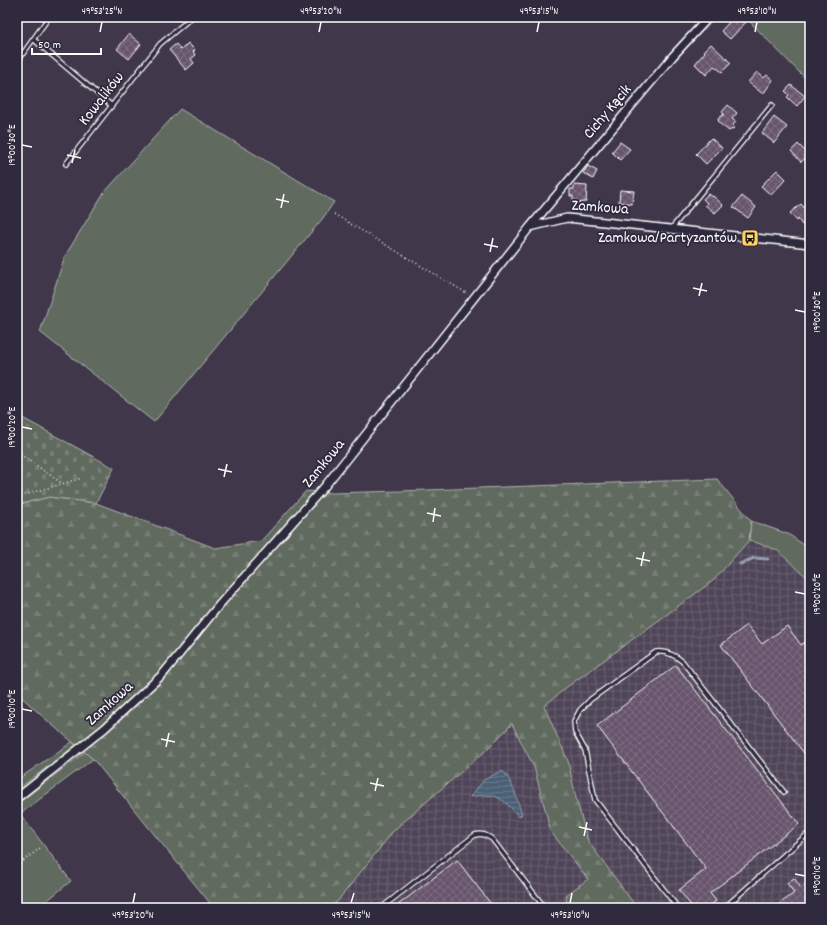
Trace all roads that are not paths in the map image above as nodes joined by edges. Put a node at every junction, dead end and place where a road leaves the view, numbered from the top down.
1 (49, 17) edge
2 (192, 17) edge
3 (709, 17) edge
4 (33, 39) junction
5 (17, 62) edge
6 (772, 105) dead end
7 (112, 106) junction
8 (66, 164) dead end
9 (530, 227) junction
10 (671, 229) junction
11 (810, 244) edge
12 (784, 792) dead end
13 (17, 798) edge
14 (810, 832) edge
15 (380, 908) edge
16 (544, 908) edge
17 (678, 908) edge
18 (724, 908) edge

1 - 4 lane
2 - 7 lane, Kowalików
3 - 9 street, Cichy Kącik
4 - 5 lane
4 - 7 lane
6 - 10 lane
7 - 8 lane, Kowalików
9 - 10 street, Zamkowa
9 - 13 street, Zamkowa
10 - 11 street, Zamkowa
12 - 17 lane
14 - 18 lane
15 - 16 lane

